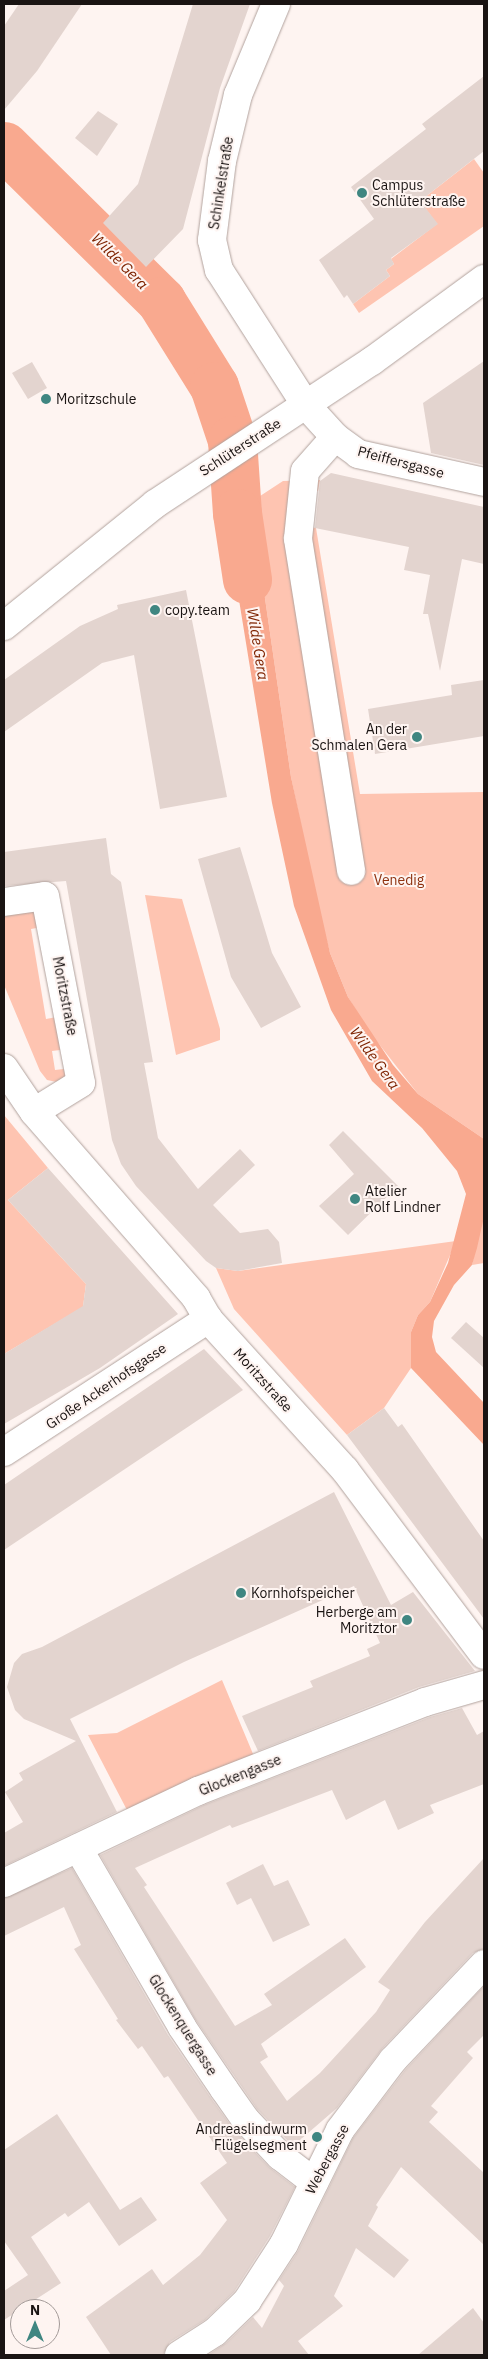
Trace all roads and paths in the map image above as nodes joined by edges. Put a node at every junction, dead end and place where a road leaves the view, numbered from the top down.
1 (276, 4) edge
2 (484, 279) edge
3 (305, 404) junction
4 (335, 437) junction
5 (484, 482) edge
6 (4, 626) edge
7 (351, 871) dead end
8 (4, 902) edge
9 (4, 1068) edge
10 (34, 1112) junction
11 (208, 1319) junction
12 (4, 1452) edge
13 (484, 1655) edge
14 (484, 1685) edge
15 (78, 1848) junction
16 (4, 1883) edge
17 (484, 1964) edge
18 (314, 2182) junction
19 (179, 2355) edge

1 - 3 street, Schinkelstraße
2 - 3 street, Schlüterstraße
3 - 4 street, Pfeiffersgasse
3 - 6 street, Schlüterstraße
4 - 5 street, Pfeiffersgasse
4 - 7 street
8 - 10 street, Moritzstraße
9 - 10 street, Moritzstraße
10 - 11 street, Moritzstraße
11 - 12 street, Große Ackerhofsgasse
11 - 13 street, Moritzstraße
14 - 15 street, Glockengasse
15 - 16 street, Glockengasse
15 - 18 street, Glockenquergasse
17 - 18 street, Webergasse
18 - 19 street, Webergasse

